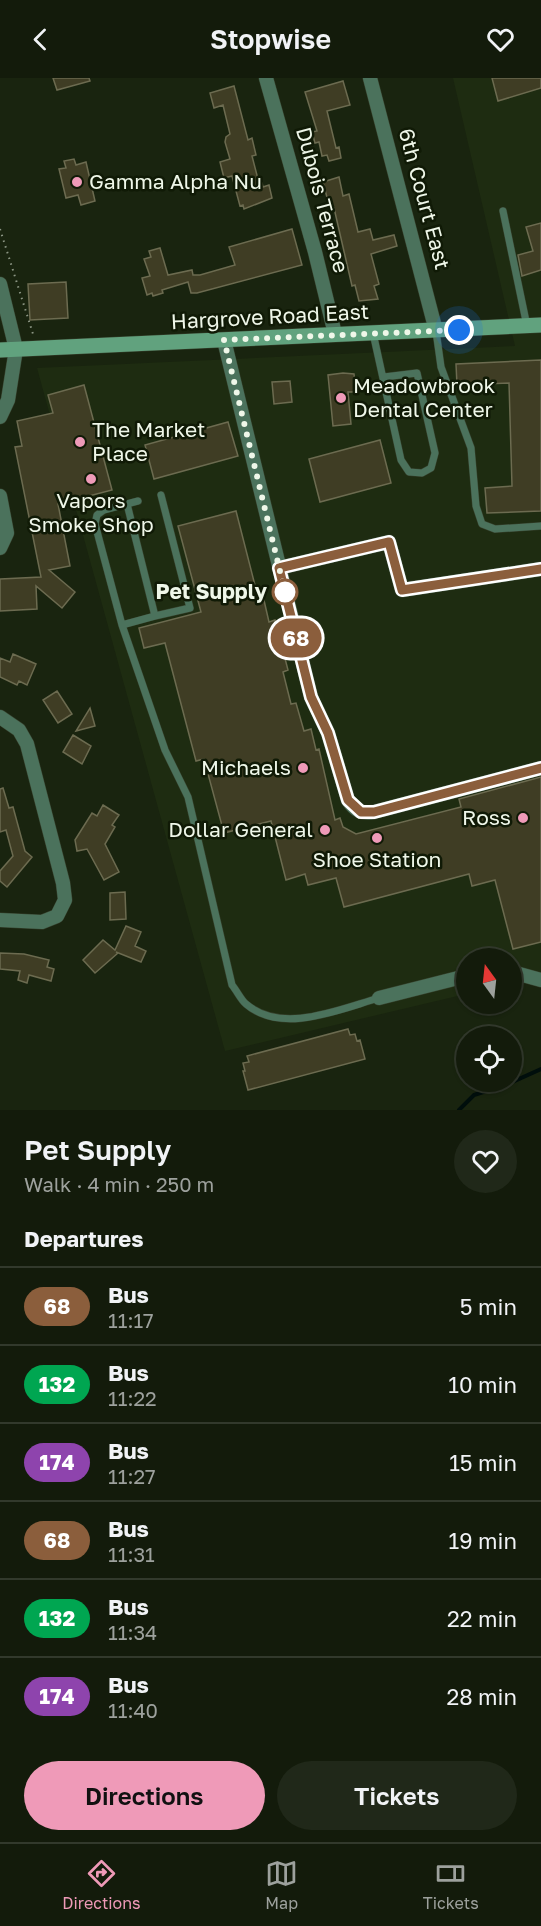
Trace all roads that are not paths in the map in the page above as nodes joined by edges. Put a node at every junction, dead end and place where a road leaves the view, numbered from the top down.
1 (266, 78) edge
2 (370, 78) edge
3 (503, 211) dead end
4 (0, 284) edge
5 (534, 326) edge
6 (436, 331) junction
7 (373, 333) junction
8 (334, 334) junction
9 (224, 340) junction
10 (16, 349) junction
11 (0, 350) edge
12 (384, 377) junction
13 (0, 417) edge
14 (161, 495) dead end
15 (0, 496) edge
16 (138, 501) dead end
17 (127, 504) junction
18 (541, 526) edge
19 (0, 548) edge
20 (279, 568) junction
21 (541, 569) edge
22 (155, 616) junction
23 (122, 625) junction
24 (3, 718) edge
25 (541, 768) edge
26 (0, 920) edge
27 (522, 975) edge
28 (456, 979) edge
29 (541, 980) edge
30 (379, 998) joint

1 - 8 street, Dubois Terrace
2 - 6 street, 6th Court East
3 - 5 lane
4 - 10 street
5 - 6 main road, Hargrove Road East
6 - 7 main road, Hargrove Road East
6 - 18 lane
7 - 8 main road, Hargrove Road East
7 - 12 lane
8 - 9 main road, Hargrove Road East
9 - 10 main road, Hargrove Road East
9 - 20 street
10 - 11 main road, Hargrove Road East
10 - 13 street
12 - 12 lane
14 - 22 lane
15 - 19 street
16 - 17 lane
17 - 22 lane
17 - 23 lane
20 - 21 street
20 - 25 street
22 - 23 lane
23 - 30 lane
24 - 26 street
27 - 29 street
28 - 30 street

